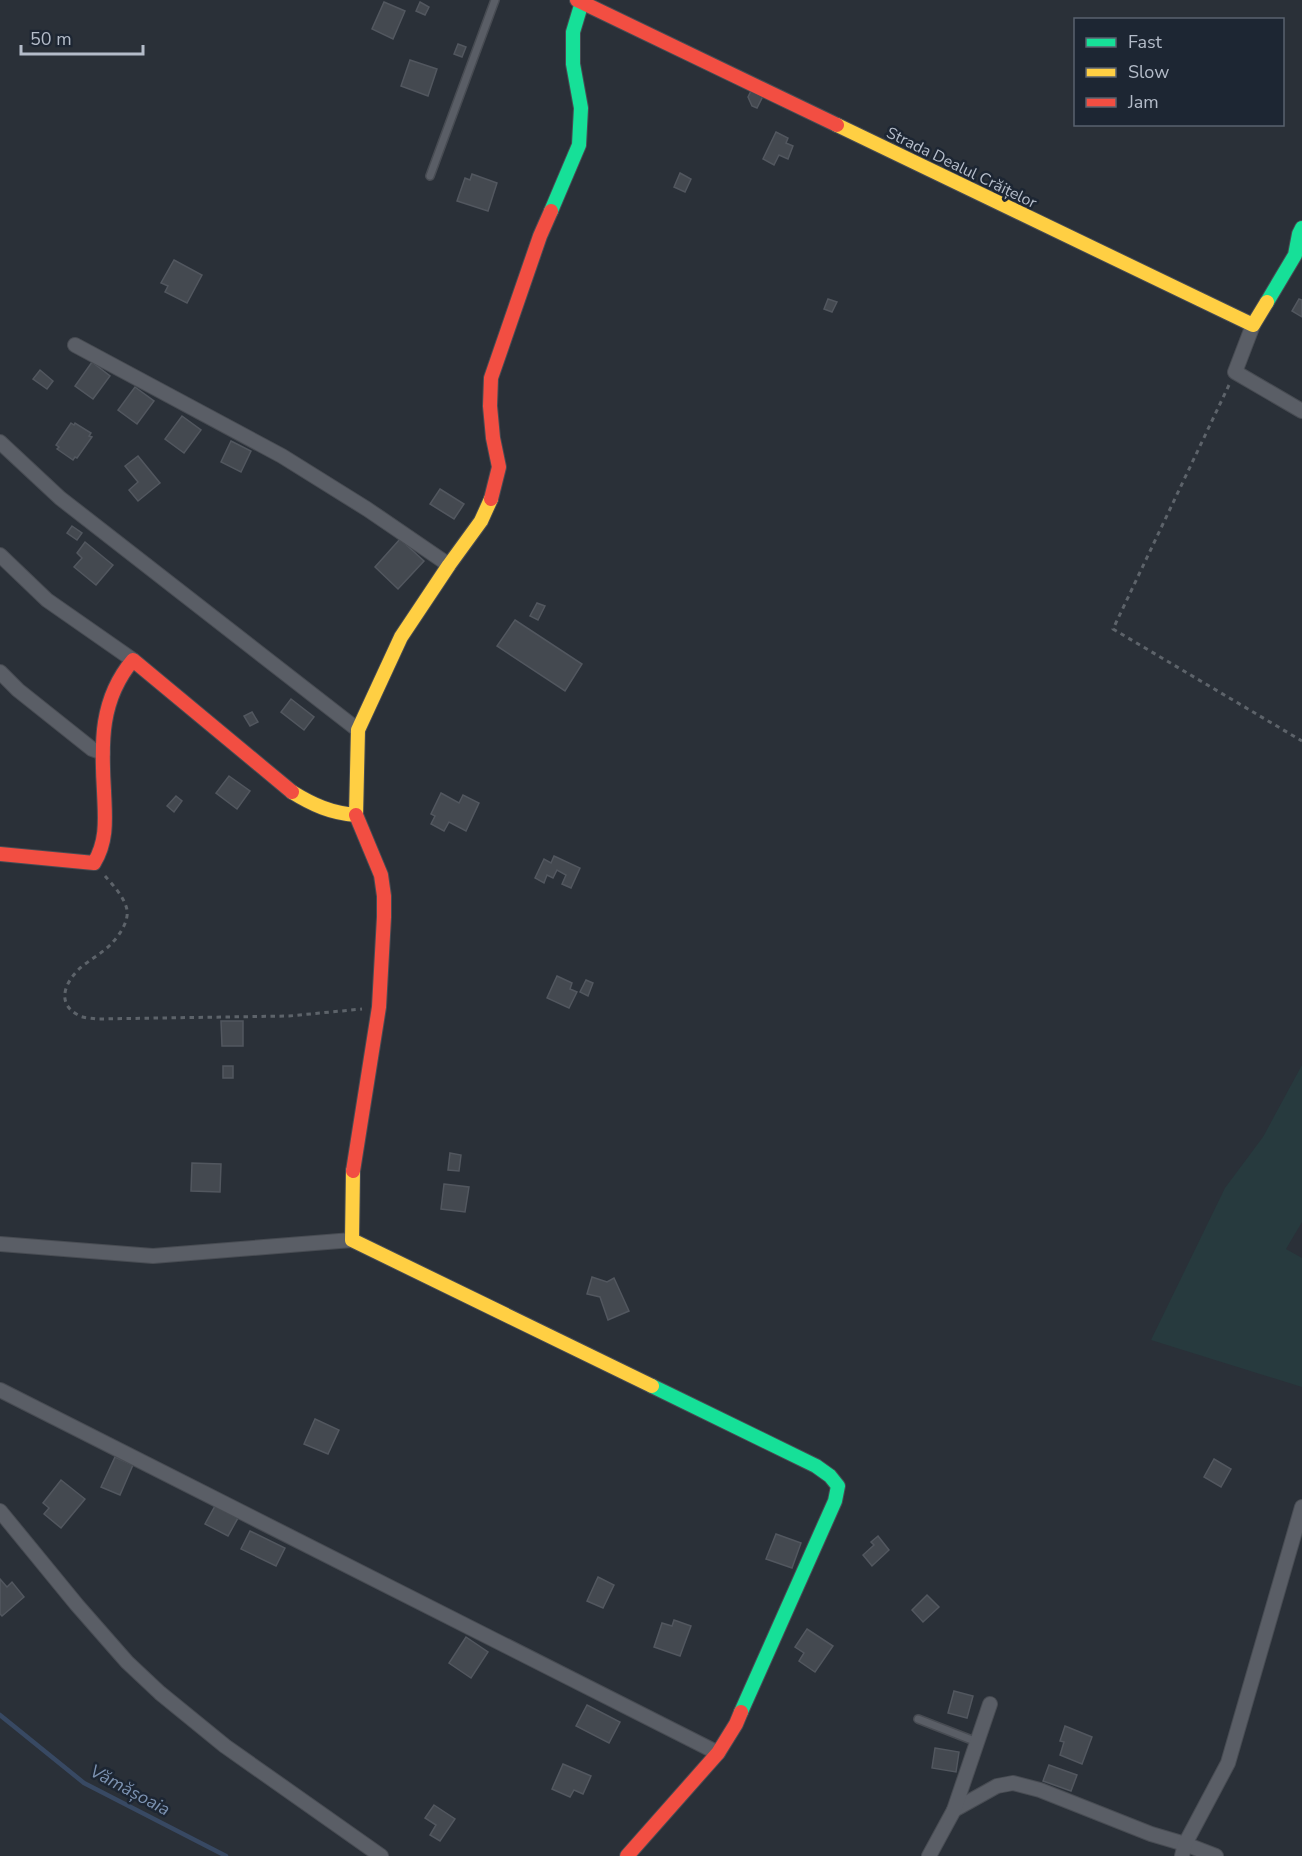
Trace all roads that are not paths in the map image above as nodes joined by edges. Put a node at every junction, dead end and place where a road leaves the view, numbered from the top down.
1 (495, 0) edge
2 (579, 1) edge
3 (430, 176) dead end
4 (1302, 228) edge
5 (1298, 256) edge
6 (1253, 325) junction
7 (75, 345) dead end
8 (1302, 411) edge
9 (0, 442) edge
10 (0, 555) edge
11 (449, 565) junction
12 (133, 660) junction
13 (0, 672) edge
14 (358, 730) junction
15 (103, 753) junction
16 (356, 815) junction
17 (0, 854) edge
18 (352, 1240) junction
19 (0, 1244) edge
20 (0, 1390) edge
21 (1302, 1507) edge
22 (0, 1511) edge
23 (990, 1704) dead end
24 (918, 1719) dead end
25 (977, 1742) junction
26 (718, 1754) junction
27 (954, 1810) junction
28 (1184, 1850) edge
29 (381, 1856) edge
30 (627, 1856) edge
31 (929, 1856) edge
32 (1216, 1856) edge

1 - 3 lane
2 - 6 street, Strada Dealul Crăițelor
2 - 11 street
4 - 5 street
5 - 6 street
6 - 8 street
7 - 11 street
9 - 14 street
10 - 12 street
11 - 14 street
12 - 15 street
12 - 16 street
13 - 15 street
14 - 16 street
15 - 17 street
16 - 18 street
18 - 19 street
18 - 26 street
20 - 26 street
21 - 28 street
22 - 29 street
23 - 25 street
24 - 25 lane
25 - 27 street
26 - 30 street
27 - 28 street
27 - 31 street
28 - 32 street

